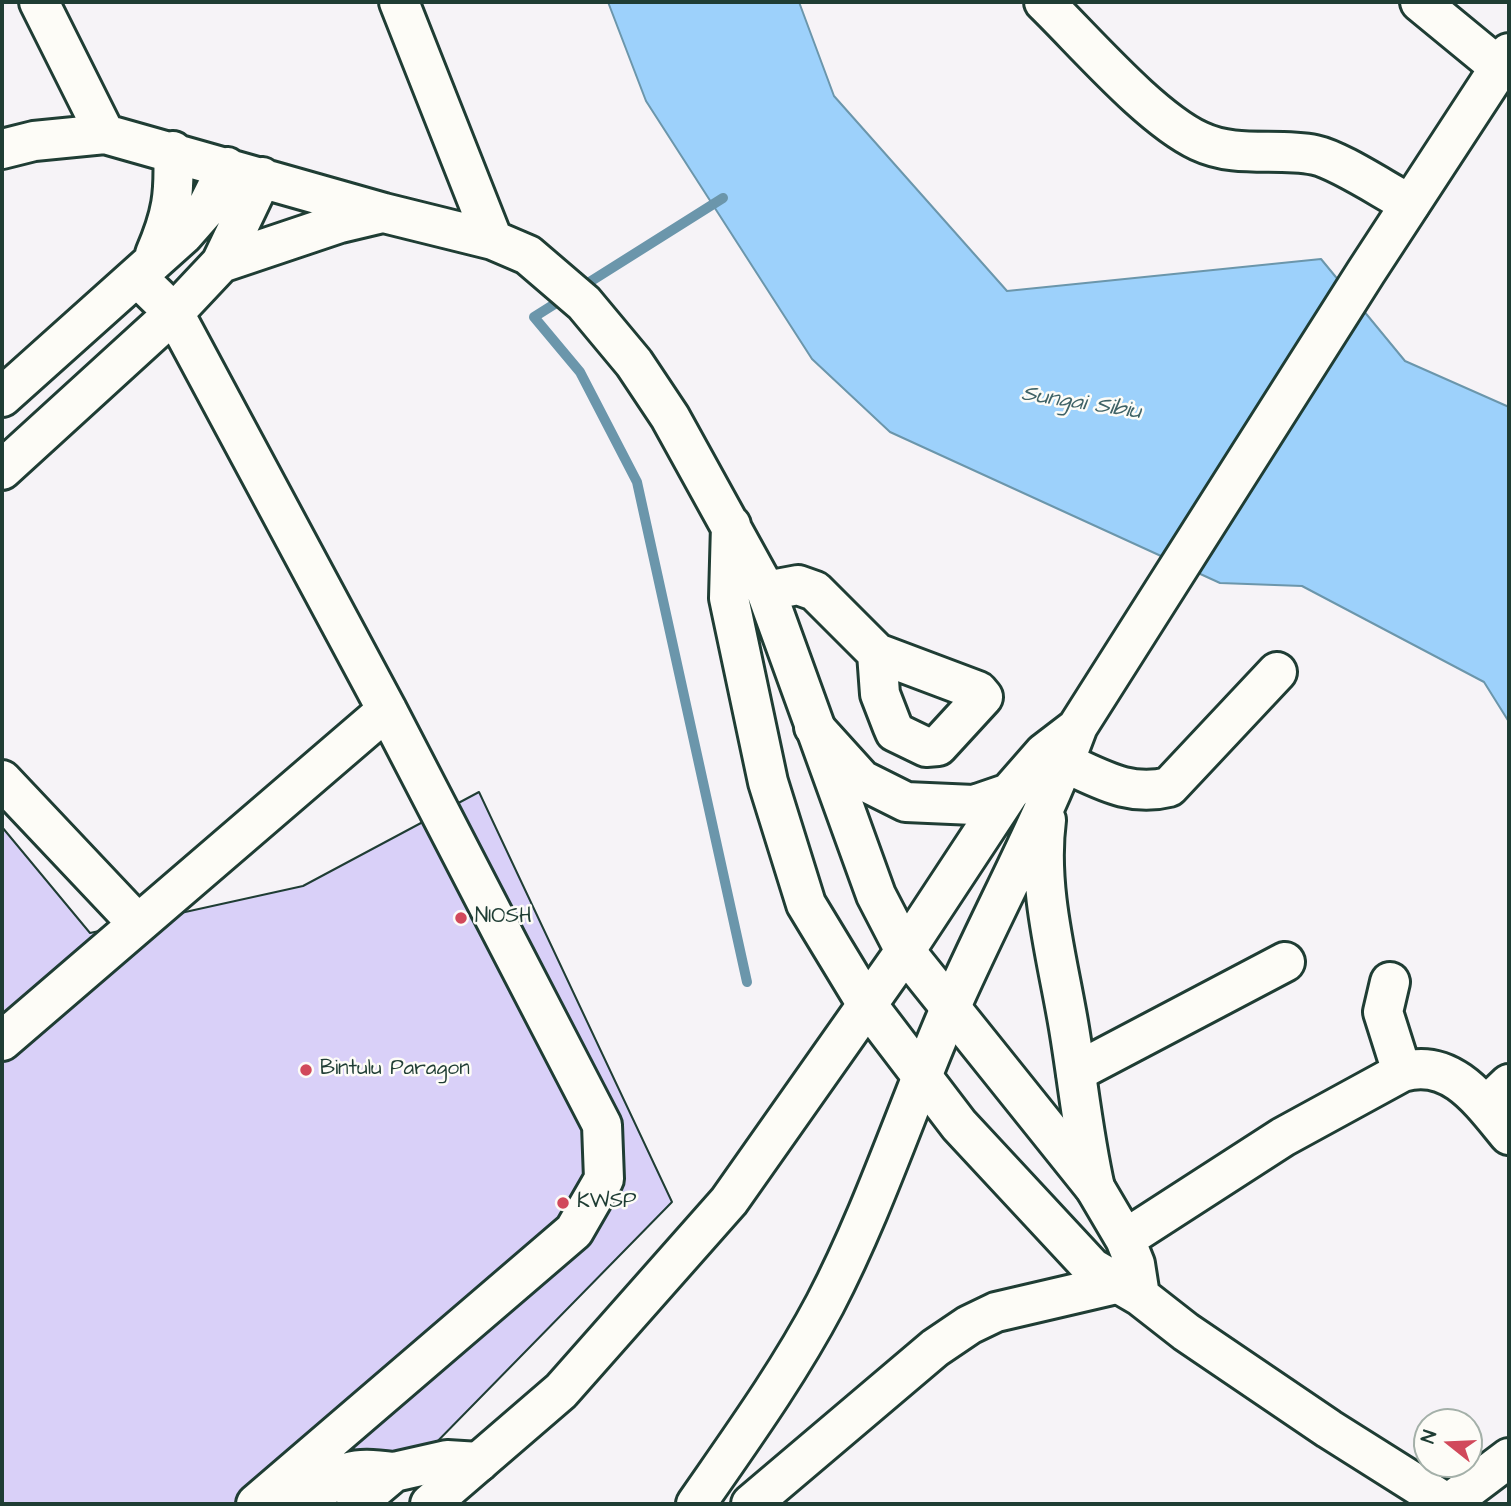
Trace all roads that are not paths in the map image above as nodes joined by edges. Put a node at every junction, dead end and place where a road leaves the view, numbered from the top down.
1 (39, 2) edge
2 (1044, 2) edge
3 (1420, 2) edge
4 (403, 4) edge
5 (1504, 60) edge
6 (105, 134) junction
7 (2, 149) edge
8 (173, 151) junction
9 (244, 172) junction
10 (1410, 204) junction
11 (384, 213) junction
12 (493, 240) junction
13 (221, 263) junction
14 (143, 271) junction
15 (174, 313) junction
16 (2, 397) edge
17 (2, 470) edge
18 (731, 525) junction
19 (766, 591) junction
20 (877, 653) dead end
21 (1277, 672) dead end
22 (387, 710) junction
23 (1079, 726) junction
24 (814, 727) junction
25 (1065, 763) junction
26 (2, 780) edge
27 (1009, 793) junction
28 (1049, 797) junction
29 (138, 924) junction
30 (905, 951) junction
31 (1284, 962) dead end
32 (1390, 982) dead end
33 (866, 1003) junction
34 (950, 1010) junction
35 (2, 1041) edge
36 (1076, 1072) junction
37 (1402, 1072) junction
38 (922, 1076) junction
39 (1501, 1108) edge
40 (1095, 1188) junction
41 (1125, 1239) junction
42 (1128, 1290) junction
43 (1509, 1458) edge
44 (479, 1462) junction
45 (394, 1472) junction
46 (256, 1504) edge
47 (304, 1504) edge
48 (356, 1504) edge
49 (430, 1504) edge
50 (696, 1504) edge
51 (751, 1504) edge
52 (1448, 1504) edge

1 - 6 street
2 - 10 street
3 - 5 street
4 - 12 street
5 - 10 street
6 - 7 street
6 - 8 street
8 - 9 street
8 - 14 street
9 - 11 street
9 - 13 street
9 - 14 street
10 - 23 street
11 - 12 street
11 - 13 street
12 - 18 street
13 - 15 street
14 - 15 street
14 - 16 street
15 - 17 street
15 - 22 street
18 - 19 street
18 - 33 street
19 - 20 street
19 - 24 street
21 - 25 street
22 - 29 street
22 - 46 street
23 - 25 street
23 - 27 street
24 - 27 street
24 - 30 street
25 - 28 street
26 - 29 street
27 - 30 street
28 - 34 street
28 - 36 street
29 - 35 street
30 - 33 street
30 - 34 street
31 - 36 street
32 - 37 street
33 - 38 street
33 - 44 street
34 - 38 street
34 - 40 street
36 - 40 street
37 - 39 street
37 - 41 street
38 - 42 street
38 - 50 street
40 - 41 street
41 - 42 street
42 - 51 street
42 - 52 street
43 - 52 street
44 - 45 street
44 - 49 street
45 - 47 street
45 - 48 street

